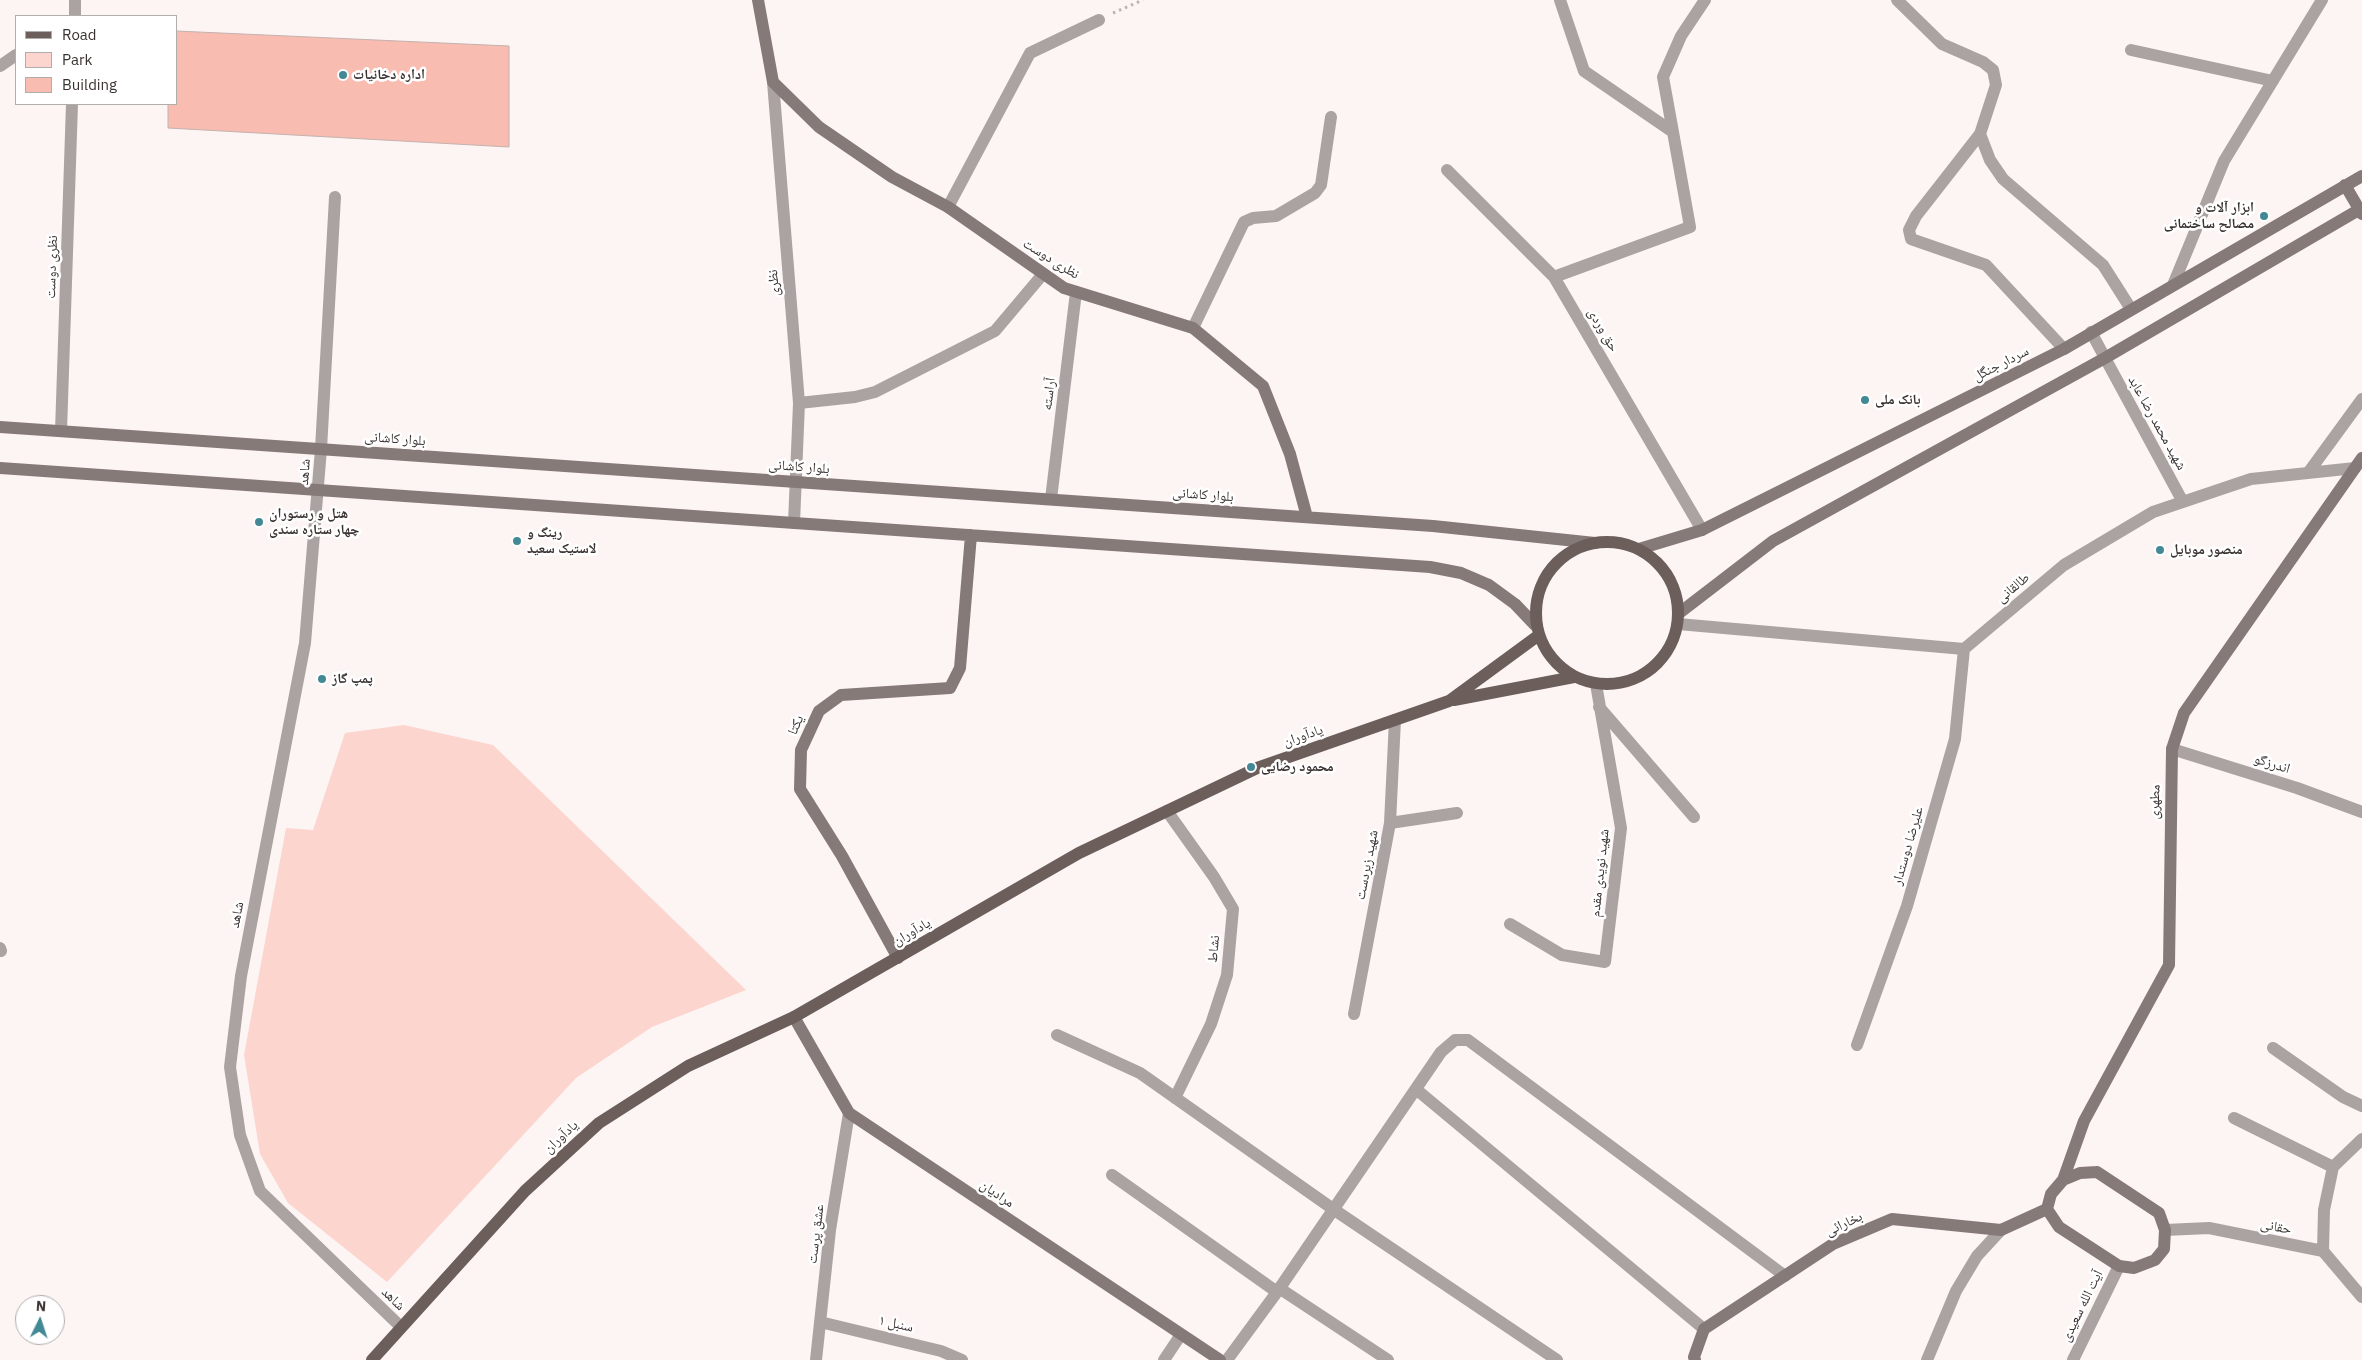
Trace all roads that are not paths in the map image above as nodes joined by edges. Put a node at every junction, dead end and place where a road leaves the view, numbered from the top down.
1 (76, 0) edge
2 (758, 0) edge
3 (1560, 0) edge
4 (1705, 0) edge
5 (1897, 0) edge
6 (2322, 0) edge
7 (75, 15) edge
8 (1099, 20) road end
9 (2131, 50) dead end
10 (15, 56) edge
11 (0, 66) edge
12 (2273, 81) junction
13 (773, 82) junction
14 (72, 105) edge
15 (1331, 117) dead end
16 (1673, 132) junction
17 (1980, 134) junction
18 (1447, 170) dead end
19 (2362, 176) edge
20 (2345, 186) junction
21 (335, 197) dead end
22 (948, 207) junction
23 (2361, 211) edge
24 (1043, 274) junction
25 (1554, 277) junction
26 (2173, 285) junction
27 (1076, 292) junction
28 (2130, 309) junction
29 (1193, 328) junction
30 (2091, 332) junction
31 (2064, 349) junction
32 (2105, 358) junction
33 (2362, 398) edge
34 (799, 403) junction
35 (0, 427) edge
36 (62, 431) junction
37 (321, 449) junction
38 (2358, 463) edge
39 (0, 468) edge
40 (2308, 473) junction
41 (797, 482) junction
42 (318, 490) junction
43 (1051, 500) junction
44 (2183, 502) junction
45 (1307, 517) junction
46 (794, 523) junction
47 (1702, 530) junction
48 (971, 535) junction
49 (1595, 543) junction
50 (1639, 549) junction
51 (1678, 619) junction
52 (1537, 630) junction
53 (1964, 649) junction
54 (1574, 677) junction
55 (1596, 684) junction
56 (1449, 701) junction
57 (1599, 707) junction
58 (1395, 720) junction
59 (2172, 749) junction
60 (1167, 811) junction
61 (2362, 812) edge
62 (1458, 813) dead end
63 (1694, 817) dead end
64 (1390, 823) junction
65 (1510, 924) dead end
66 (898, 958) junction
67 (1354, 1014) dead end
68 (794, 1017) junction
69 (1057, 1035) dead end
70 (1857, 1045) dead end
71 (2273, 1048) dead end
72 (1417, 1090) junction
73 (1175, 1098) junction
74 (2362, 1106) edge
75 (849, 1113) junction
76 (2234, 1118) dead end
77 (2362, 1140) edge
78 (2333, 1167) junction
79 (1112, 1174) dead end
80 (2063, 1180) junction
81 (1333, 1209) junction
82 (2047, 1209) junction
83 (2001, 1230) junction
84 (2164, 1230) junction
85 (2323, 1251) junction
86 (2118, 1266) junction
87 (1785, 1276) junction
88 (1278, 1290) junction
89 (2362, 1296) edge
90 (820, 1322) junction
91 (400, 1327) junction
92 (1704, 1329) junction
93 (1180, 1336) junction
94 (955, 1358) edge
95 (372, 1360) edge
96 (816, 1360) edge
97 (1164, 1360) edge
98 (1220, 1360) edge
99 (1227, 1360) edge
100 (1388, 1360) edge
101 (1557, 1360) edge
102 (1695, 1360) edge
103 (1927, 1360) edge
104 (2073, 1360) edge

1 - 7 street
2 - 13 main road
3 - 16 street
4 - 16 street
5 - 17 street
6 - 12 street
8 - 22 street
9 - 12 street
10 - 11 street
12 - 26 street
13 - 22 main road, نظری دوست
13 - 34 street, نظری
14 - 36 street, نظری دوست
15 - 29 street
16 - 25 street
17 - 28 street
17 - 31 street
18 - 25 street, حق وردی
19 - 20 main road, سردار جنگل
20 - 23 main road
20 - 26 main road, سردار جنگل
21 - 37 street, شاهد
22 - 24 main road, نظری دوست
23 - 32 main road
24 - 27 main road, نظری دوست
24 - 34 street
25 - 47 street, حق وردی
26 - 28 main road, سردار جنگل
27 - 29 main road, نظری دوست
27 - 43 street, آراسته
28 - 30 main road, سردار جنگل
29 - 45 main road, نظری دوست
30 - 31 main road, سردار جنگل
30 - 32 street, شهید محمد رضا عابد
31 - 47 main road, سردار جنگل
32 - 44 street, شهید محمد رضا عابد
32 - 51 main road
33 - 40 street
34 - 41 street, نظری
35 - 36 main road, بلوار کاشانی
36 - 37 main road, بلوار کاشانی
37 - 41 main road, بلوار کاشانی
37 - 42 street, شاهد
38 - 40 street, طالقانی
38 - 59 main road, مطهری
39 - 42 main road
40 - 44 street, طالقانی
41 - 43 main road, بلوار کاشانی
41 - 46 street, نظری
42 - 46 main road
42 - 91 street, شاهد
43 - 45 main road, بلوار کاشانی
44 - 53 street, طالقانی
45 - 49 main road, بلوار کاشانی
46 - 48 main road
47 - 50 main road, سردار جنگل
48 - 52 main road
48 - 66 main road, یکتا
49 - 50 main road
49 - 52 main road
50 - 51 main road
51 - 53 street
51 - 55 main road
52 - 54 main road
52 - 56 main road, یادآوران
53 - 70 street, علیرضا دوستدار
54 - 55 main road
54 - 56 main road
55 - 57 street, شهید نویدی مقدم
56 - 58 main road, یادآوران
57 - 63 street
57 - 65 street, شهید نویدی مقدم
58 - 60 main road, یادآوران
58 - 64 street, شهید زبردست
59 - 61 street, اندرزگو
59 - 80 main road, مطهری
60 - 66 main road, یادآوران
60 - 73 street, نشاط
62 - 64 street
64 - 67 street, شهید زبردست
66 - 68 main road, یادآوران
68 - 75 main road, مرادیان
68 - 91 main road, یادآوران
69 - 73 street
71 - 74 street
72 - 81 street
72 - 87 street
72 - 92 street
73 - 81 street
75 - 90 street, عشق پرست
75 - 93 main road, مرادیان
76 - 78 street
77 - 78 street
78 - 85 street
79 - 88 street
80 - 82 main road, مطهری
80 - 84 main road
81 - 88 street
81 - 101 street
82 - 83 main road
82 - 86 main road
83 - 87 main road, بخارائی
83 - 103 street
84 - 85 street, حقانی
84 - 86 main road
85 - 89 street
86 - 104 street, آیت الله سعیدی
87 - 92 main road, بخارائی
88 - 99 street
88 - 100 street
90 - 94 street, سنبل ۱
90 - 96 street, عشق پرست
91 - 95 main road, یادآوران
92 - 102 main road
93 - 97 street
93 - 98 main road, مرادیان

